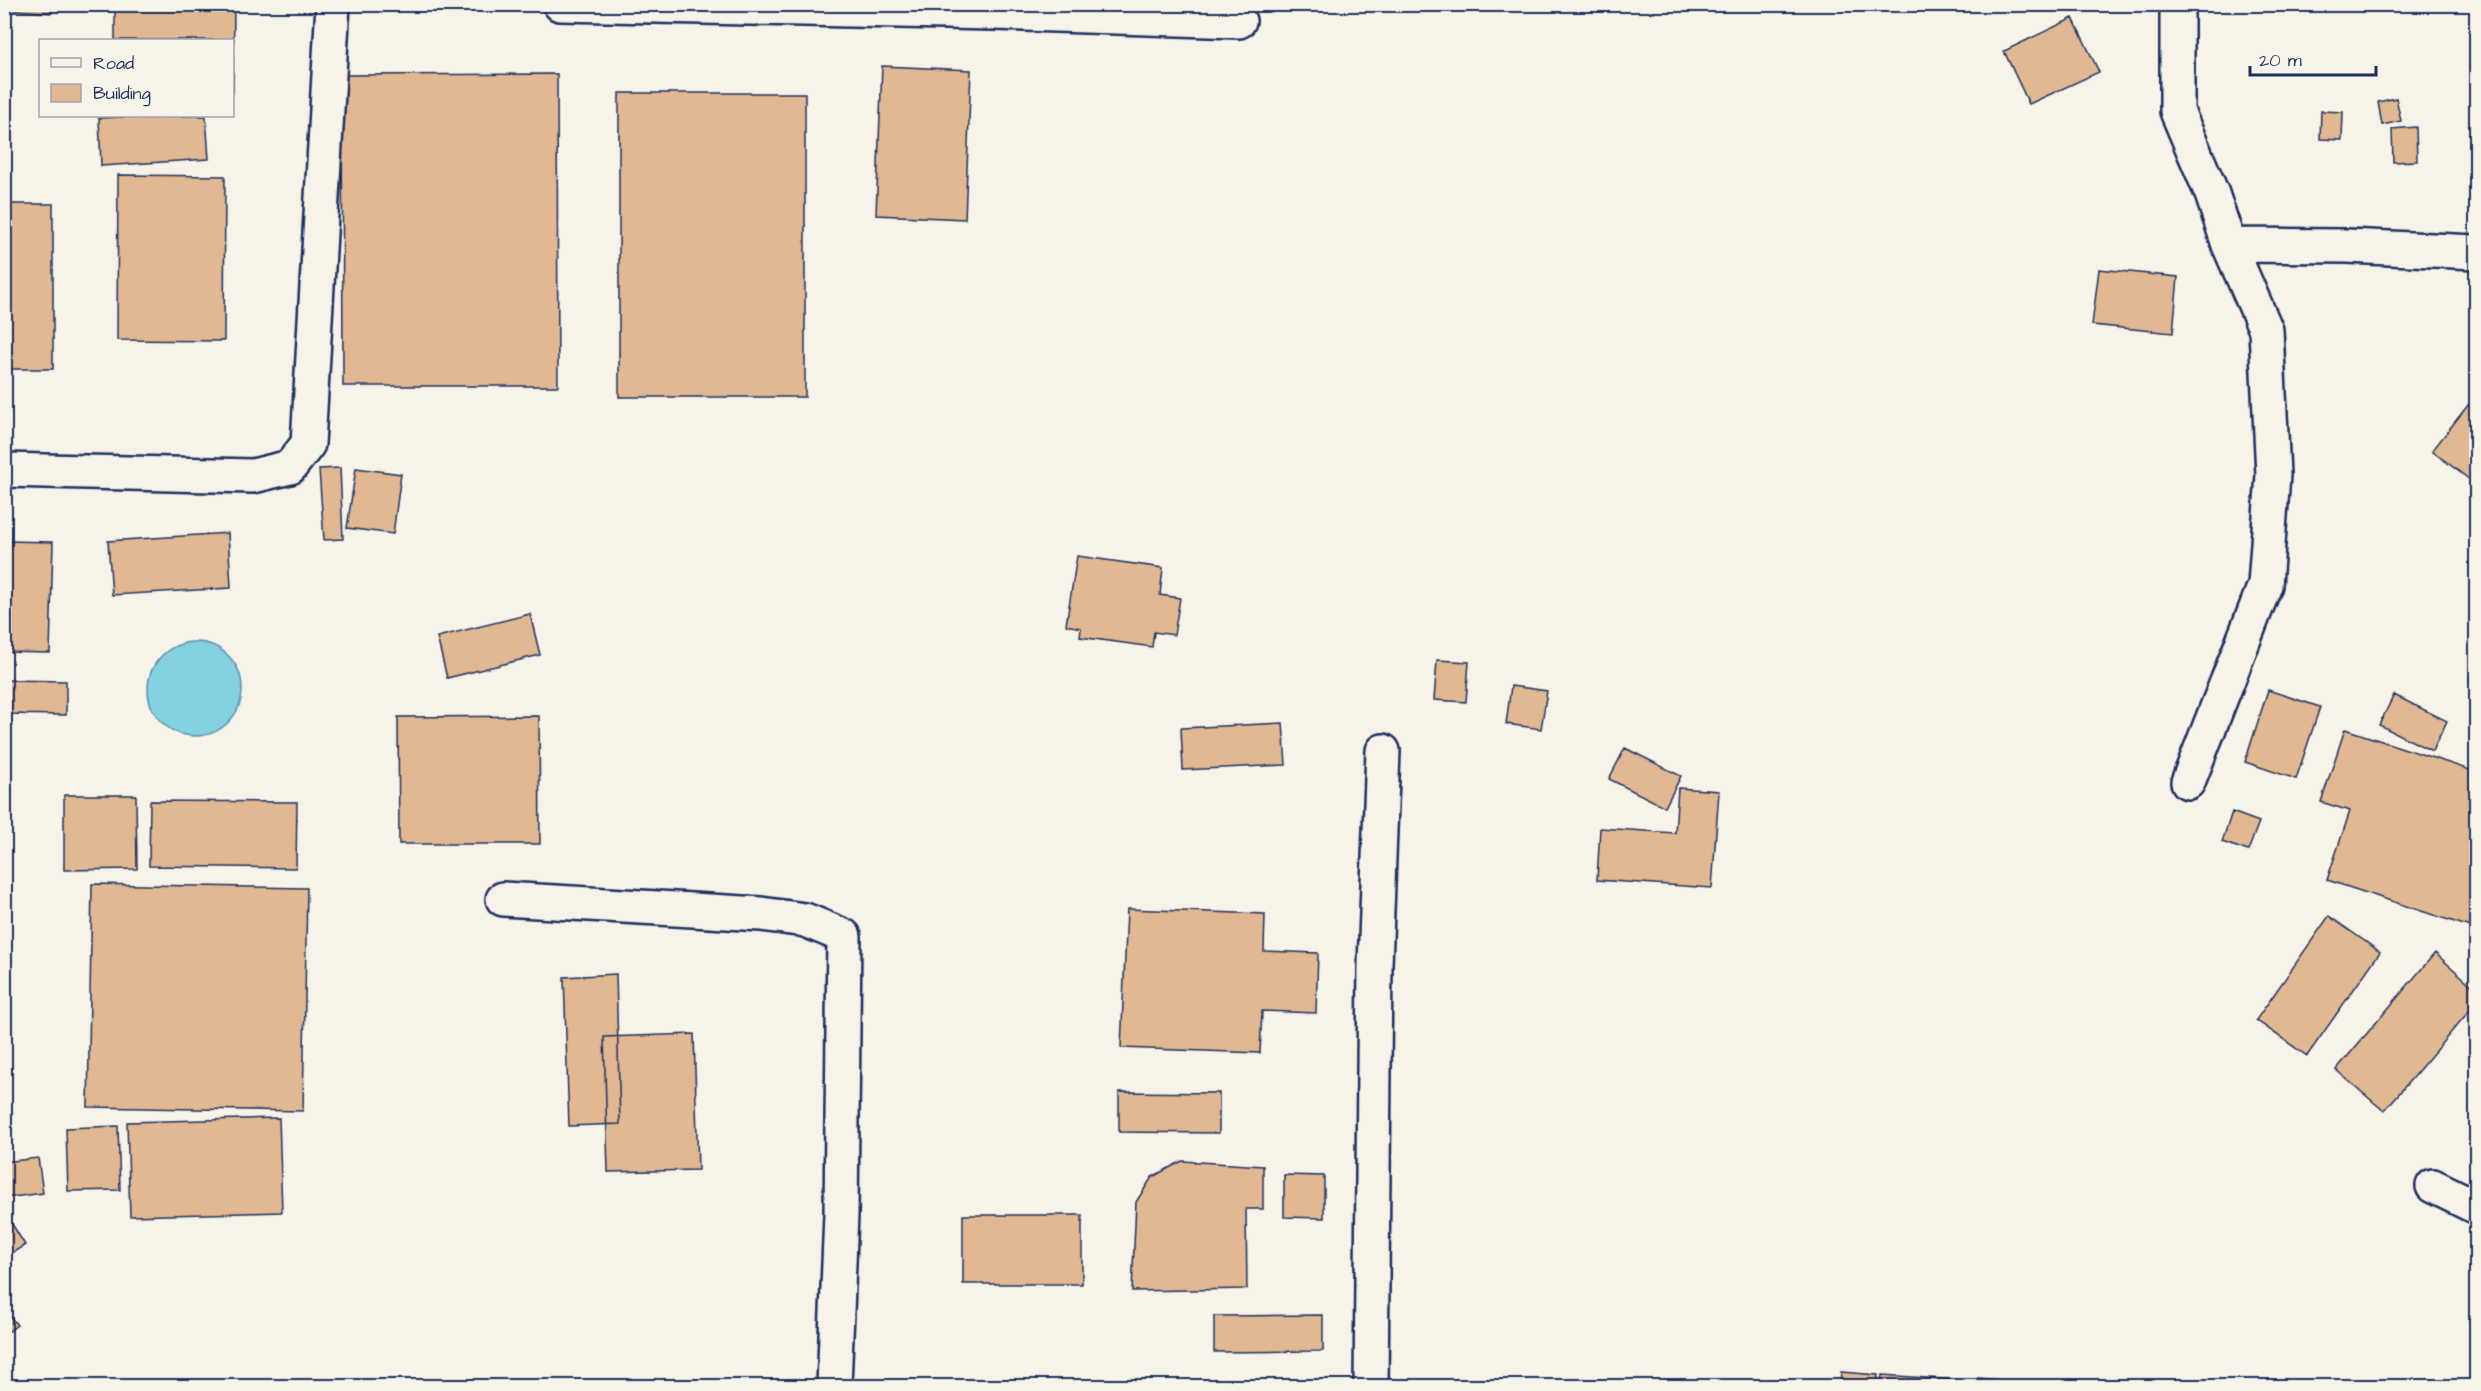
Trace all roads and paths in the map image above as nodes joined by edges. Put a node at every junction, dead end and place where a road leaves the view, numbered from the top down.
1 (333, 4) edge
2 (560, 4) edge
3 (2177, 4) edge
4 (1239, 21) dead end
5 (2229, 245) junction
6 (2476, 252) edge
7 (4, 470) edge
8 (1383, 751) dead end
9 (2188, 782) dead end
10 (503, 899) dead end
11 (2433, 1186) dead end
12 (2476, 1207) edge
13 (834, 1386) edge
14 (1371, 1386) edge

1 - 7 street
2 - 4 street
3 - 5 street
5 - 6 street
5 - 9 street
8 - 14 street
10 - 13 street
11 - 12 street

